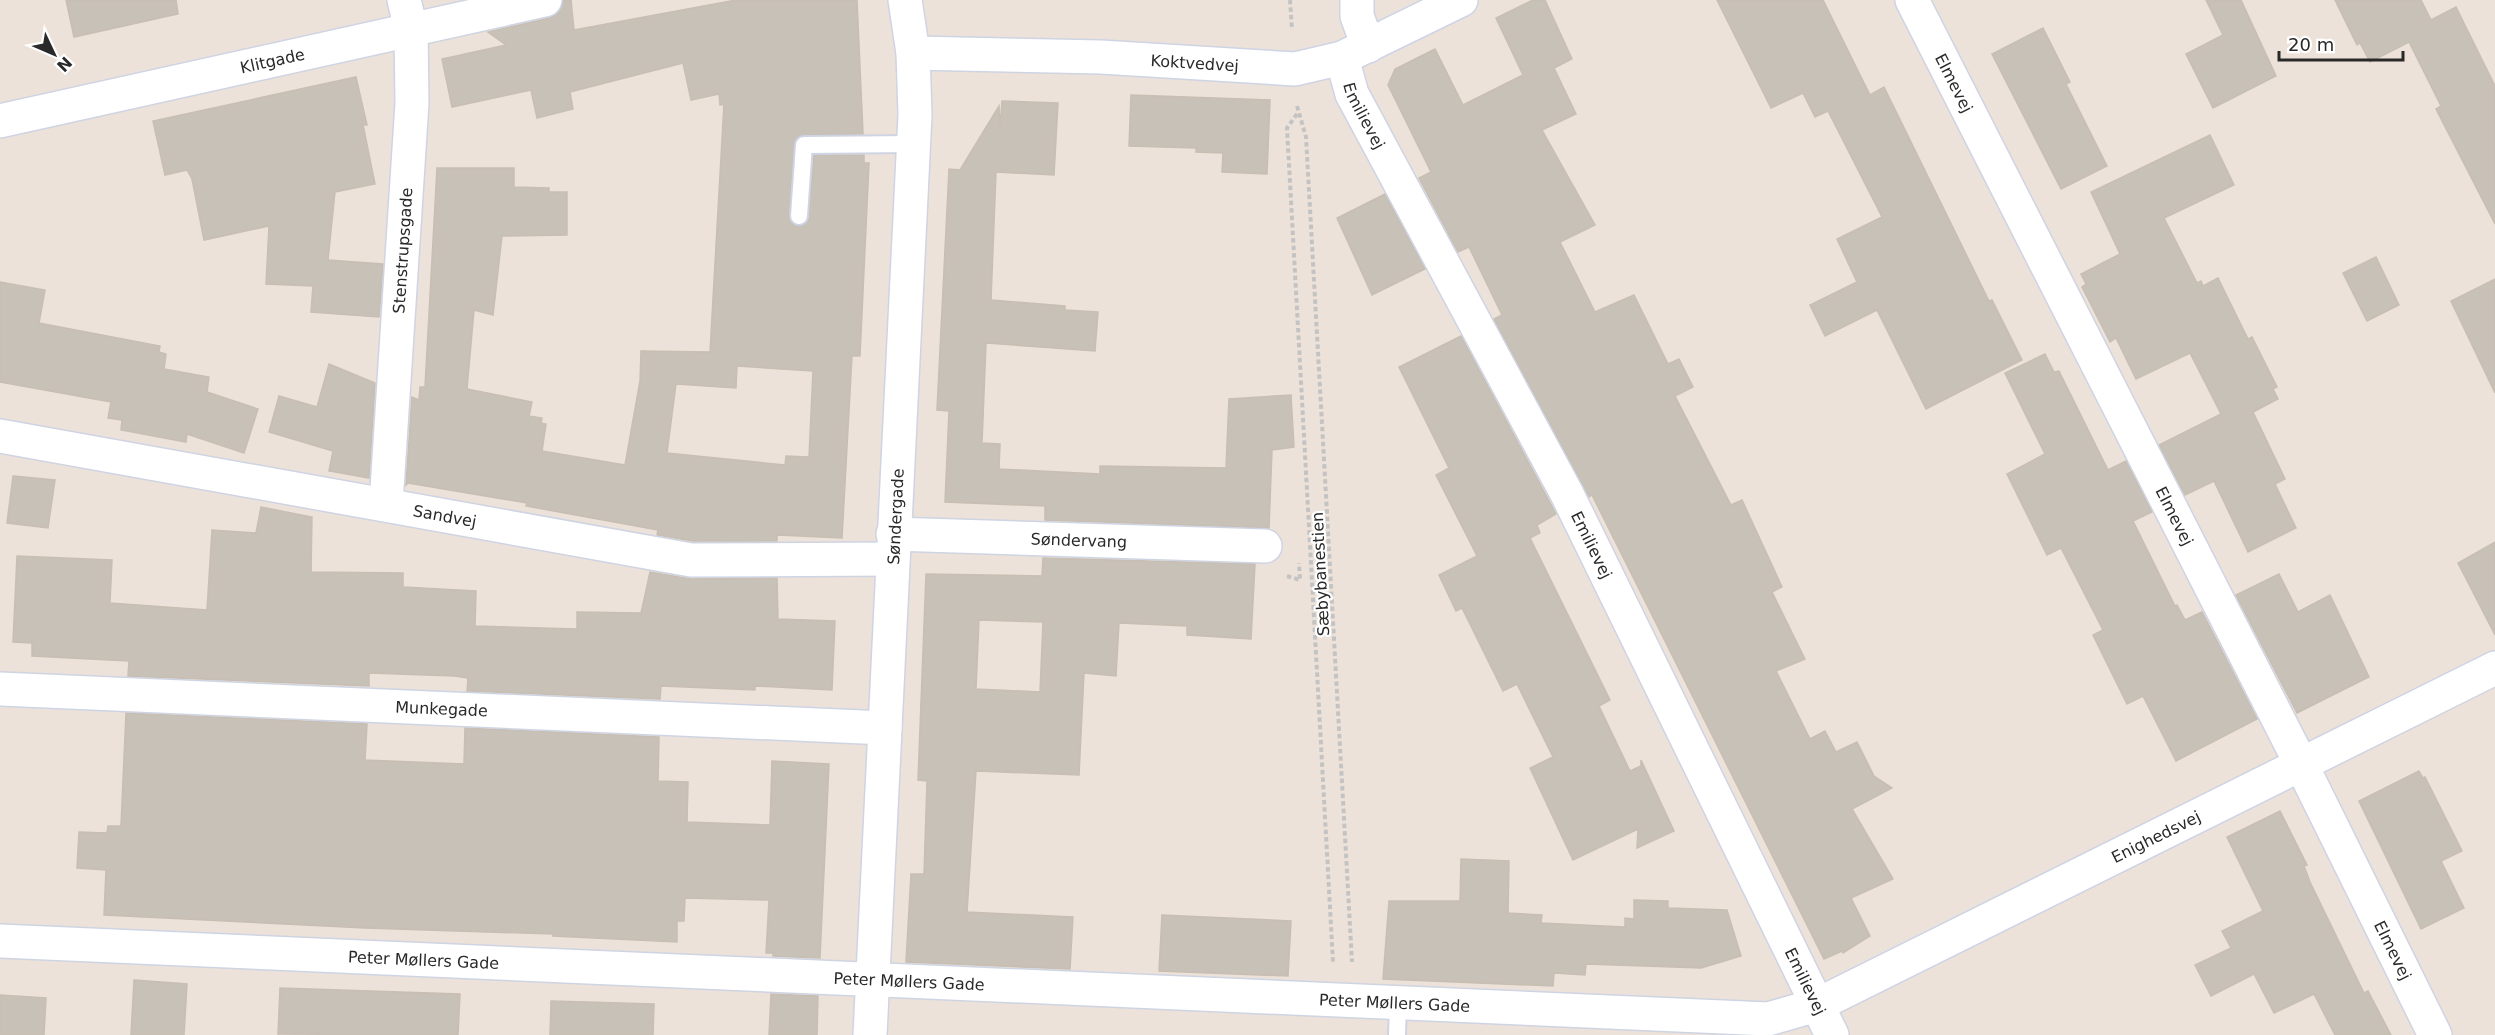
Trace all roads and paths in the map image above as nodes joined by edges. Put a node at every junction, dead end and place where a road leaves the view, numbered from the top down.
1 (545, 0) edge
2 (905, 0) edge
3 (1357, 0) edge
4 (1461, 0) edge
5 (1912, 0) edge
6 (407, 14) edge
7 (1355, 52) junction
8 (912, 53) junction
9 (0, 121) edge
10 (914, 144) junction
11 (799, 216) dead end
12 (0, 436) edge
13 (386, 504) junction
14 (1265, 546) dead end
15 (893, 547) junction
16 (2495, 668) edge
17 (0, 688) edge
18 (885, 728) junction
19 (2301, 764) junction
20 (0, 941) edge
21 (873, 981) junction
22 (1345, 1002) junction
23 (1817, 1005) junction
24 (1397, 1019) edge
25 (870, 1035) edge
26 (1832, 1035) edge
27 (2435, 1035) edge

1 - 6 street, Klitgade
2 - 8 street, Søndergade
3 - 7 street, Emilievej
4 - 7 street, Koktvedvej
5 - 19 street, Elmevej
6 - 9 street, Klitgade
6 - 13 street, Stenstrupsgade
7 - 8 street, Koktvedvej
7 - 23 street, Emilievej
8 - 10 street, Søndergade
10 - 11 lane
10 - 15 street, Søndergade
12 - 13 street, Sandvej
13 - 15 street, Sandvej
14 - 15 street, Søndervang
15 - 18 street, Søndergade
16 - 19 street, Enighedsvej
17 - 18 street, Munkegade
18 - 21 street, Søndergade
19 - 23 street, Enighedsvej
19 - 27 street, Elmevej
20 - 21 street, Peter Møllers Gade
21 - 22 street, Peter Møllers Gade
21 - 25 street, Søndergade
22 - 22 path, Sæbybanestien
22 - 24 street, Peter Møllers Gade
23 - 24 street, Peter Møllers Gade
23 - 26 street, Emilievej

